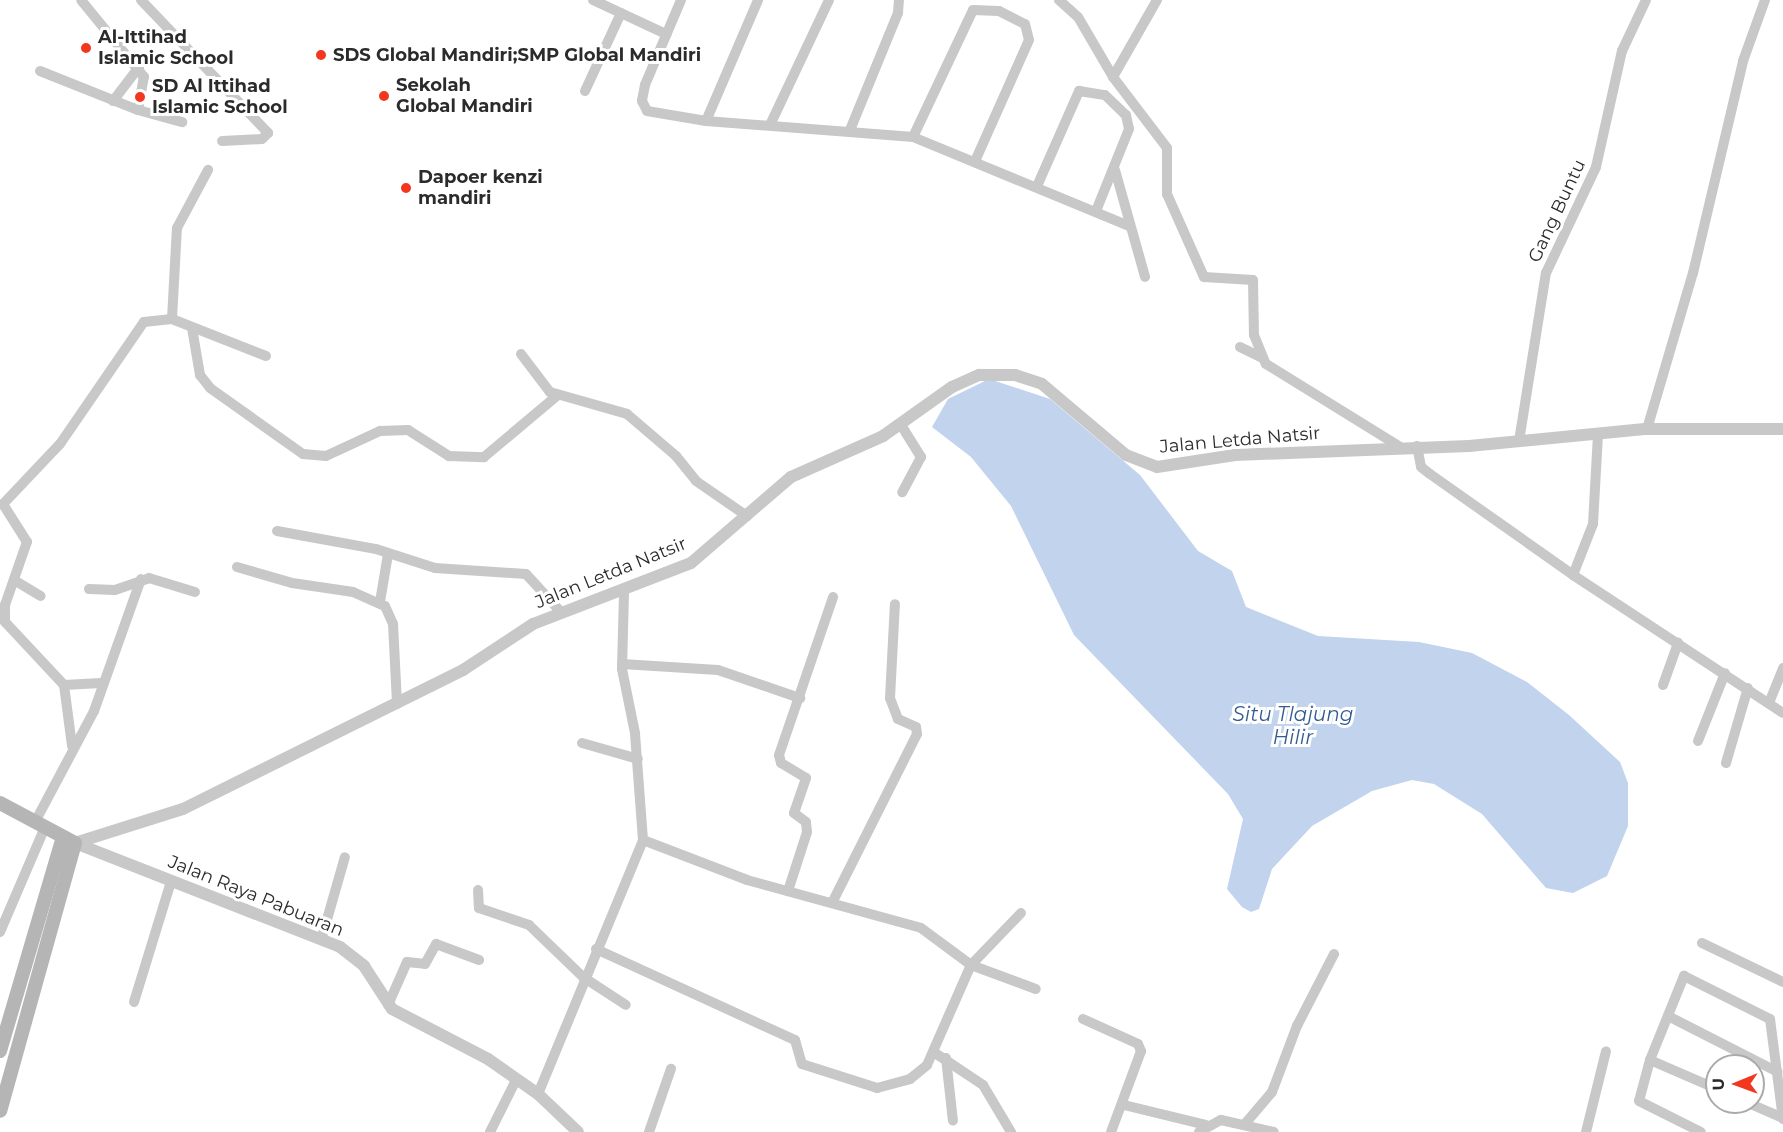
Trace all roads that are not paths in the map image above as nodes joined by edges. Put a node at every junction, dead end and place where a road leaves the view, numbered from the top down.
1 (81, 0) edge
2 (141, 0) edge
3 (593, 0) edge
4 (681, 0) edge
5 (758, 0) edge
6 (829, 0) edge
7 (898, 0) edge
8 (1059, 0) edge
9 (1157, 0) edge
10 (1646, 0) edge
11 (1765, 0) edge
12 (621, 13) junction
13 (666, 34) junction
14 (139, 67) junction
15 (39, 71) dead end
16 (1113, 77) junction
17 (585, 91) dead end
18 (113, 101) junction
19 (138, 110) junction
20 (706, 121) junction
21 (182, 122) dead end
22 (770, 125) junction
23 (850, 130) junction
24 (913, 137) junction
25 (222, 141) dead end
26 (976, 159) junction
27 (208, 170) dead end
28 (1115, 170) junction
29 (1038, 184) junction
30 (1096, 212) junction
31 (1129, 226) junction
32 (1145, 277) dead end
33 (172, 319) junction
34 (192, 328) junction
35 (1240, 347) dead end
36 (521, 354) dead end
37 (266, 356) dead end
38 (1263, 358) junction
39 (558, 395) junction
40 (901, 425) junction
41 (1647, 429) junction
42 (1783, 429) edge
43 (1598, 434) junction
44 (1519, 441) junction
45 (1399, 446) junction
46 (1417, 446) junction
47 (902, 492) dead end
48 (747, 516) junction
49 (277, 531) dead end
50 (388, 554) junction
51 (237, 567) dead end
52 (1573, 575) junction
53 (141, 579) junction
54 (14, 580) junction
55 (89, 590) dead end
56 (624, 591) junction
57 (195, 592) dead end
58 (41, 596) dead end
59 (4, 597) edge
60 (833, 597) dead end
61 (380, 602) junction
62 (895, 604) dead end
63 (560, 611) junction
64 (1678, 643) junction
65 (622, 664) junction
66 (1783, 668) edge
67 (1725, 673) junction
68 (101, 683) junction
69 (64, 685) junction
70 (1663, 685) dead end
71 (1748, 688) junction
72 (800, 698) junction
73 (1769, 703) junction
74 (397, 704) junction
75 (1783, 713) edge
76 (1698, 741) dead end
77 (582, 743) dead end
78 (72, 746) junction
79 (638, 759) junction
80 (1726, 763) dead end
81 (0, 803) edge
82 (40, 825) junction
83 (69, 840) junction
84 (643, 840) junction
85 (345, 857) dead end
86 (171, 882) junction
87 (477, 890) dead end
88 (788, 891) junction
89 (833, 901) junction
90 (1021, 913) dead end
91 (0, 932) edge
92 (322, 938) junction
93 (1702, 943) dead end
94 (596, 949) junction
95 (1334, 954) dead end
96 (479, 960) dead end
97 (971, 965) junction
98 (583, 977) junction
99 (1783, 982) edge
100 (1036, 989) dead end
101 (134, 1002) dead end
102 (388, 1005) junction
103 (626, 1005) dead end
104 (1668, 1016) junction
105 (1083, 1019) dead end
106 (0, 1051) edge
107 (1606, 1052) dead end
108 (935, 1053) junction
109 (946, 1058) junction
110 (1650, 1060) junction
111 (671, 1069) dead end
112 (1778, 1072) junction
113 (518, 1078) junction
114 (1705, 1084) edge
115 (538, 1094) junction
116 (1124, 1105) junction
117 (0, 1111) edge
118 (1765, 1111) edge
119 (1783, 1119) edge
120 (952, 1121) dead end
121 (1244, 1125) junction
122 (1202, 1128) edge
123 (490, 1132) edge
124 (578, 1132) edge
125 (649, 1132) edge
126 (1011, 1132) edge
127 (1111, 1132) edge
128 (1274, 1132) edge
129 (1586, 1132) edge
130 (1701, 1132) edge

1 - 14 street
2 - 25 street
3 - 12 street
4 - 13 street
5 - 20 street
6 - 22 street
7 - 23 street
8 - 16 street
9 - 16 street
10 - 44 street, Gang Buntu
11 - 41 street
12 - 13 street
12 - 17 street
13 - 20 street
14 - 18 street
14 - 19 street
15 - 18 street
16 - 38 street
18 - 19 street
19 - 21 street
20 - 22 street
22 - 23 street
23 - 24 street
24 - 26 street
24 - 26 street
26 - 29 street
27 - 33 street
28 - 29 street
28 - 30 street
28 - 31 street
29 - 30 street
30 - 31 street
31 - 32 street
33 - 34 street
33 - 54 street
34 - 37 street
34 - 39 street
35 - 38 street
36 - 39 street
38 - 45 street
39 - 48 street
40 - 45 street, Jalan Letda Natsir
40 - 47 street
40 - 48 street, Jalan Letda Natsir
41 - 42 street, Jalan Letda Natsir
41 - 43 street, Jalan Letda Natsir
43 - 44 street, Jalan Letda Natsir
43 - 52 street
44 - 46 street, Jalan Letda Natsir
45 - 46 street, Jalan Letda Natsir
46 - 52 street
48 - 56 street, Jalan Letda Natsir
49 - 50 street
50 - 61 street
50 - 63 street
51 - 61 street
52 - 64 street
53 - 55 street
53 - 57 street
53 - 68 street
54 - 58 street
54 - 59 street
56 - 63 street, Jalan Letda Natsir
56 - 65 street
59 - 69 street
60 - 72 street
61 - 74 street
62 - 89 street
63 - 74 street, Jalan Letda Natsir
64 - 67 street
64 - 70 street
65 - 72 street
65 - 79 street
66 - 73 street
67 - 71 street
67 - 76 street
68 - 69 street
68 - 78 street
69 - 78 street
71 - 73 street
71 - 80 street
72 - 88 street
73 - 75 street
74 - 83 street, Jalan Letda Natsir
77 - 79 street
78 - 82 street
79 - 84 street
81 - 82 main road
82 - 83 main road
82 - 91 street
83 - 86 street, Jalan Raya Pabuaran
83 - 106 main road
83 - 117 main road
84 - 88 street
84 - 94 street
85 - 92 street
86 - 92 street, Jalan Raya Pabuaran
86 - 101 street
87 - 98 street
88 - 89 street
89 - 97 street
90 - 97 street
92 - 102 street, Jalan Raya Pabuaran
93 - 99 street
94 - 98 street
94 - 108 street
95 - 121 street
96 - 102 street
97 - 100 street
97 - 108 street
98 - 103 street
98 - 115 street
102 - 113 street, Jalan Raya Pabuaran
104 - 110 street
104 - 112 street
104 - 112 street
105 - 116 street
107 - 129 street
108 - 109 street
109 - 120 street
109 - 126 street
110 - 114 street
110 - 130 street
111 - 125 street
112 - 119 street
113 - 115 street, Jalan Raya Pabuaran
113 - 123 street
115 - 124 street, Jalan Raya Pabuaran
116 - 122 street
116 - 127 street
118 - 119 street
121 - 122 street
121 - 128 street

